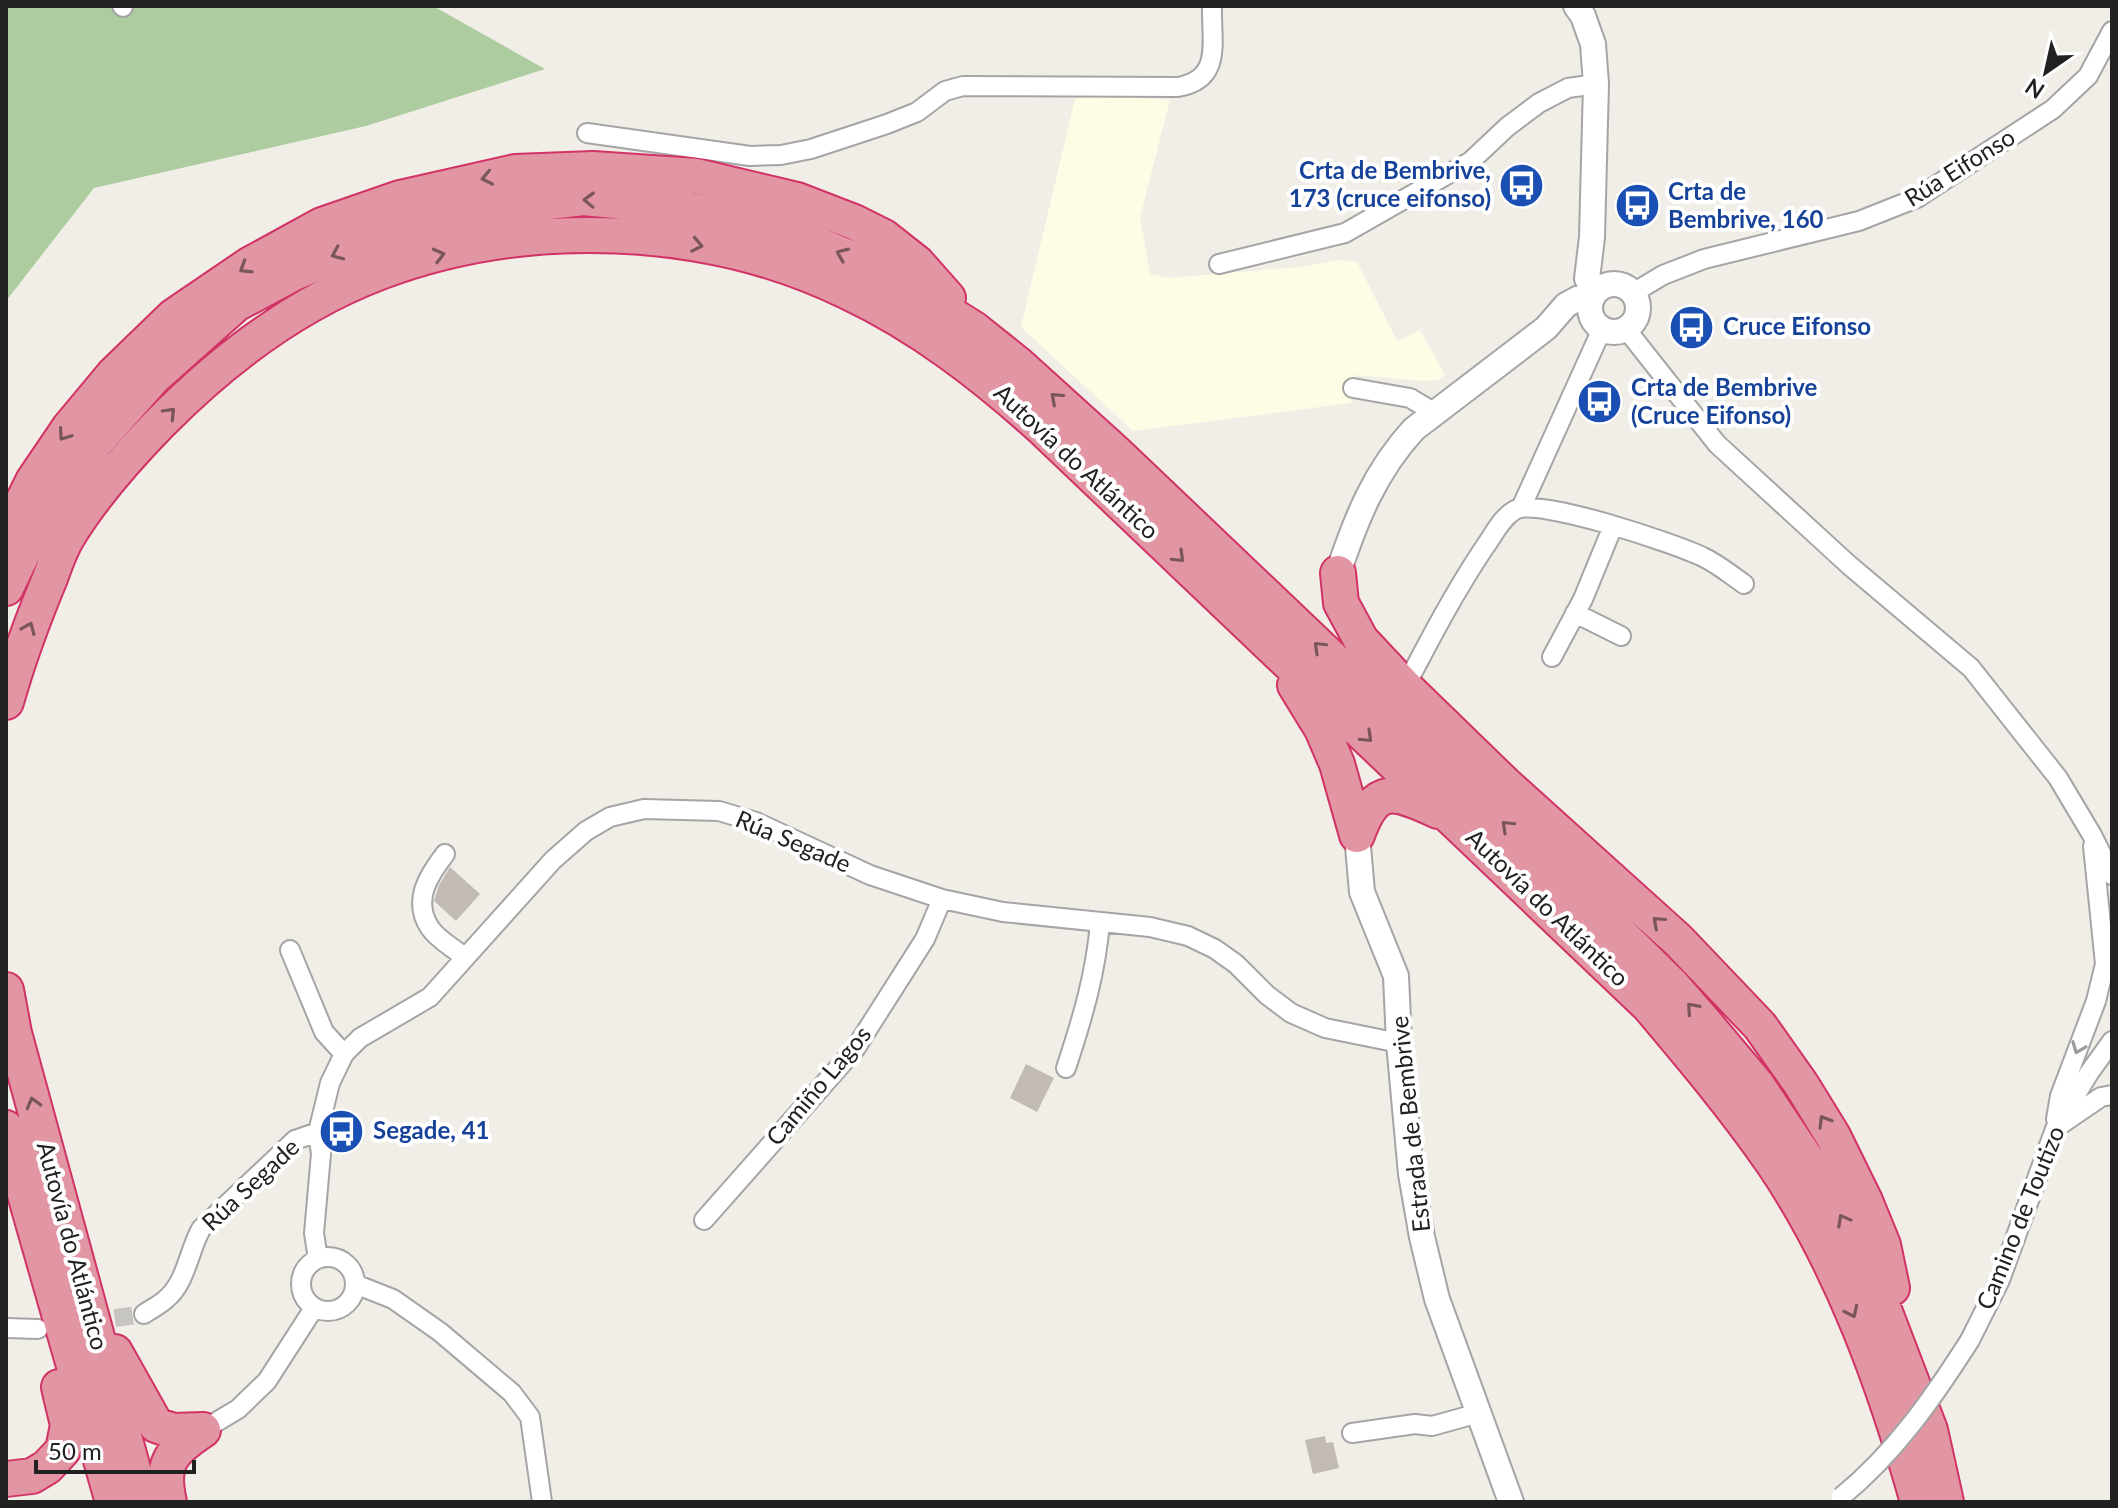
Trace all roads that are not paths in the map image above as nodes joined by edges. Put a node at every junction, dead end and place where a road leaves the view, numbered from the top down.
1 (1212, 6) edge
2 (1576, 6) edge
3 (2112, 31) edge
4 (1596, 84) junction
5 (587, 133) dead end
6 (1219, 264) dead end
7 (1610, 292) junction
8 (1608, 327) junction
9 (1546, 328) junction
10 (974, 329) junction
11 (1353, 388) dead end
12 (1435, 413) junction
13 (1521, 508) junction
14 (1613, 526) junction
15 (6, 536) edge
16 (1338, 573) joint
17 (1744, 584) dead end
18 (6, 588) edge
19 (1575, 613) junction
20 (1621, 636) dead end
21 (1270, 643) junction
22 (1552, 657) dead end
23 (1405, 687) junction
24 (6, 702) edge
25 (1452, 817) junction
26 (1357, 835) junction
27 (2092, 835) junction
28 (445, 854) dead end
29 (2112, 875) edge
30 (942, 899) junction
31 (1100, 922) junction
32 (290, 950) dead end
33 (464, 957) junction
34 (6, 990) edge
35 (2112, 1003) edge
36 (2089, 1020) junction
37 (2112, 1041) edge
38 (1399, 1043) junction
39 (344, 1054) junction
40 (1066, 1068) dead end
41 (2112, 1095) edge
42 (6, 1128) edge
43 (2055, 1129) junction
44 (318, 1132) junction
45 (6, 1157) edge
46 (704, 1220) dead end
47 (318, 1259) junction
48 (355, 1284) junction
49 (89, 1307) junction
50 (314, 1308) junction
51 (144, 1314) tunnel mouth
52 (1892, 1324) junction
53 (6, 1328) edge
54 (38, 1329) dead end
55 (1479, 1413) junction
56 (203, 1430) junction
57 (1352, 1433) dead end
58 (6, 1479) edge
59 (6, 1490) edge
60 (1838, 1500) edge
61 (39, 1502) edge
62 (113, 1502) edge
63 (142, 1502) edge
64 (169, 1502) edge
65 (542, 1502) edge
66 (1511, 1502) edge
67 (1918, 1502) edge
68 (1946, 1502) edge

1 - 5 street
2 - 4 street
3 - 7 street, Rúa Eifonso
4 - 6 street
4 - 7 street
7 - 8 street
7 - 8 street
7 - 9 street
8 - 9 street
8 - 13 street
8 - 27 street
9 - 12 street
10 -> 15 highway
10 -> 18 highway, Autovía do Atlántico
52 -> 10 highway, Autovía do Atlántico
11 - 12 street
12 - 16 street
13 - 14 street
13 - 23 street
14 - 17 street
14 - 19 street
16 - 23 highway
19 - 20 street
19 - 22 street
24 -> 21 highway, Autovía do Atlántico
21 -> 25 highway, Autovía do Atlántico
21 - 26 highway
52 -> 23 highway
25 - 26 highway
25 -> 67 highway, Autovía do Atlántico
26 - 38 street, Estrada de Bembrive
27 - 29 street
27 - 36 street
28 - 33 street
30 - 31 street, Rúa Segade
30 - 33 street, Rúa Segade
30 - 46 street, Camiño Lagos
31 - 38 street, Rúa Segade
31 - 40 street
32 - 39 street
33 - 39 street, Rúa Segade
49 -> 34 highway, Autovía do Atlántico
35 - 36 street
36 -> 43 street
37 - 43 street, Camino de Toutizo
38 - 55 street, Estrada de Bembrive
39 - 44 street, Rúa Segade
41 - 43 street
42 - 62 highway, Autovía do Atlántico
43 - 60 street, Camino de Toutizo, bridge
44 - 47 street
44 - 51 street, Rúa Segade
45 - 58 highway
47 - 48 street
47 - 50 street
48 - 50 street
48 - 65 street
49 - 56 highway
49 - 63 highway, Autovía do Atlántico
50 - 56 street
52 - 68 highway, Autovía do Atlántico
53 - 54 street
55 - 57 street
55 - 66 street, Estrada de Bembrive
56 - 64 highway
59 - 61 highway

